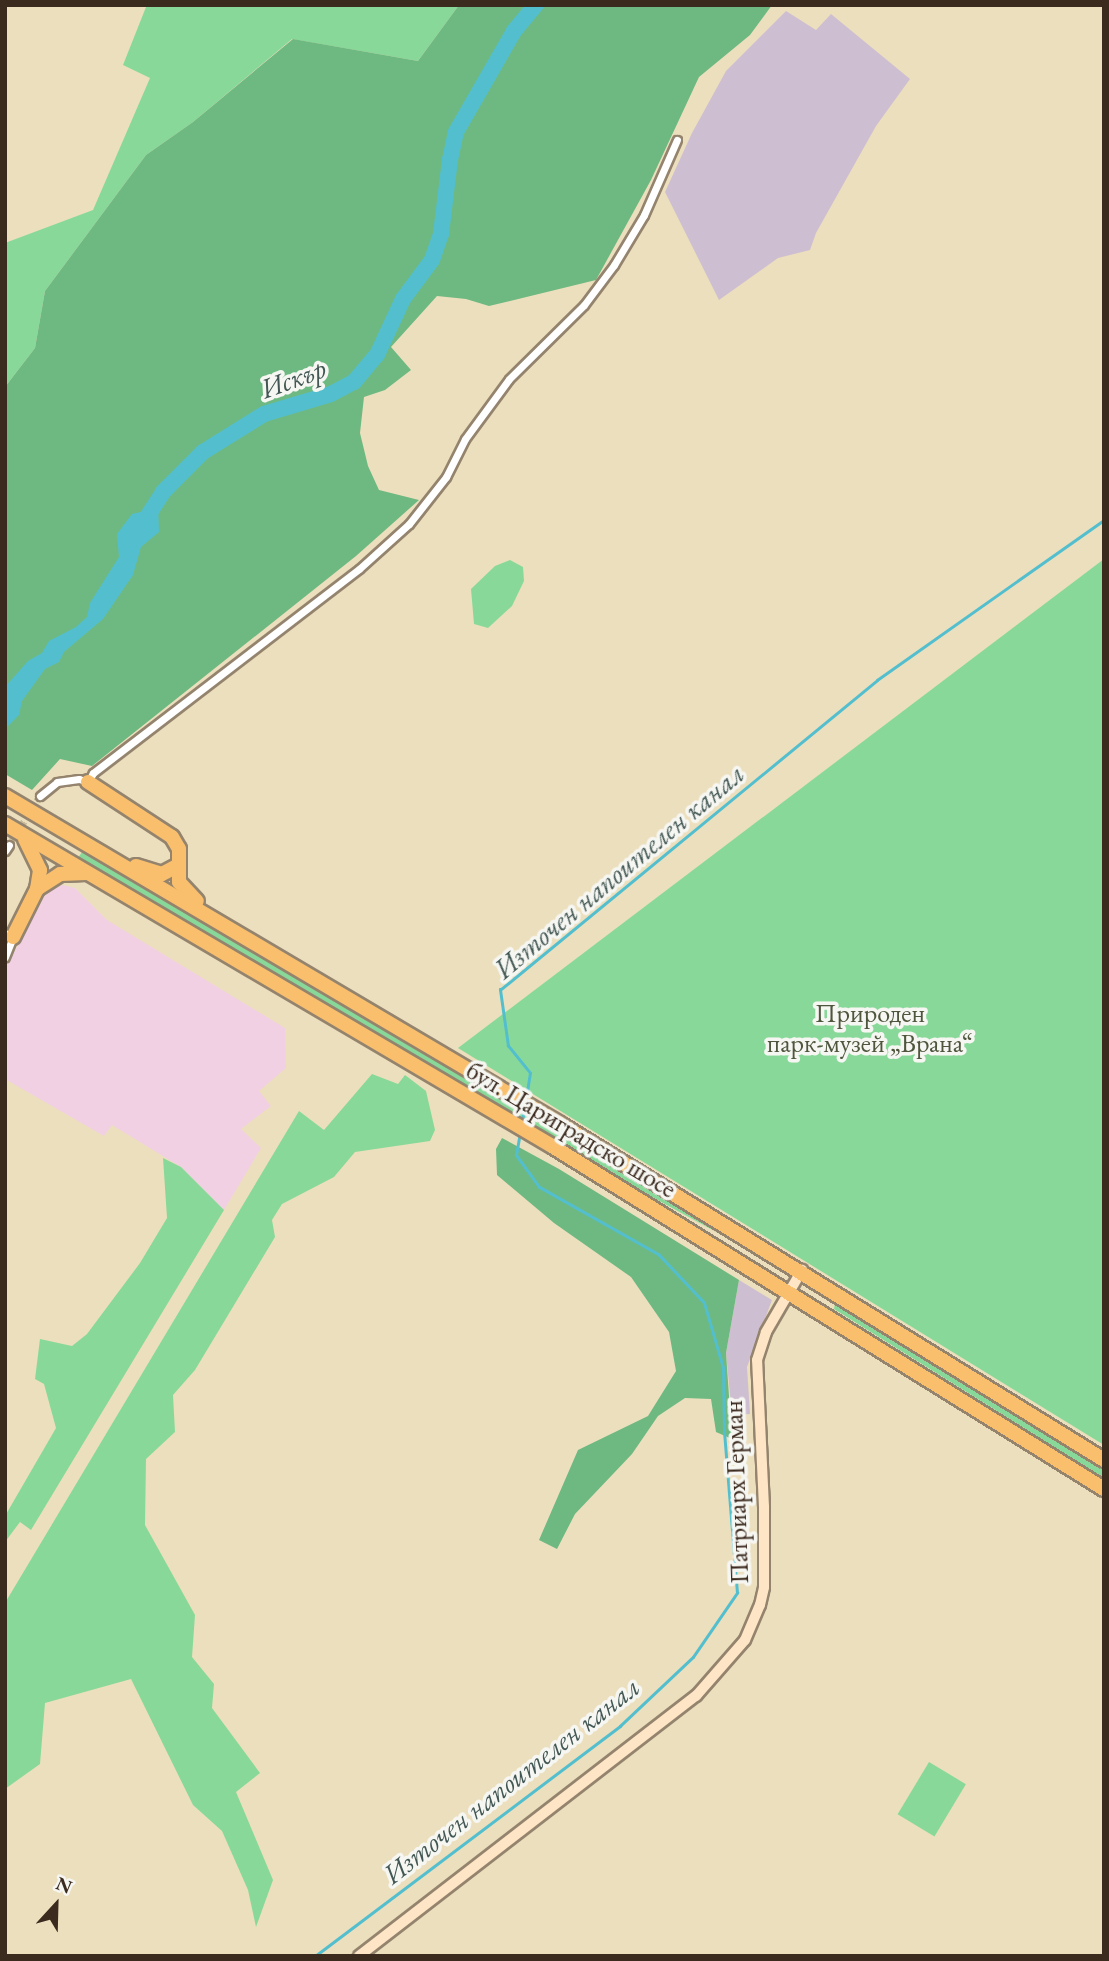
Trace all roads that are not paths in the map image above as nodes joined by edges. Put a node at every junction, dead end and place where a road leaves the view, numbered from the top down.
1 (677, 140) dead end
2 (88, 782) junction
3 (5, 796) edge
4 (40, 796) tunnel mouth
5 (5, 824) edge
6 (23, 835) junction
7 (107, 856) junction
8 (177, 866) junction
9 (88, 874) junction
10 (37, 889) junction
11 (237, 932) junction
12 (9, 935) edge
13 (5, 957) edge
14 (802, 1270) junction
15 (789, 1291) junction
16 (1104, 1460) edge
17 (1104, 1489) edge
18 (359, 1956) edge

1 - 2 street
2 - 4 street
2 - 8 highway
3 - 7 highway, бул. Цариградско шосе
5 - 6 highway, бул. Цариградско шосе
6 - 9 highway, бул. Цариградско шосе
6 - 10 highway
7 - 8 highway
7 - 11 highway, бул. Цариградско шосе
8 - 11 highway
9 - 10 highway
9 - 15 highway, бул. Цариградско шосе
10 - 12 highway
11 - 14 highway, бул. Цариградско шосе
12 - 13 street
14 - 15 street, Патриарх Герман
14 - 16 highway, бул. Цариградско шосе
15 - 17 highway, бул. Цариградско шосе
15 - 18 street, Патриарх Герман

